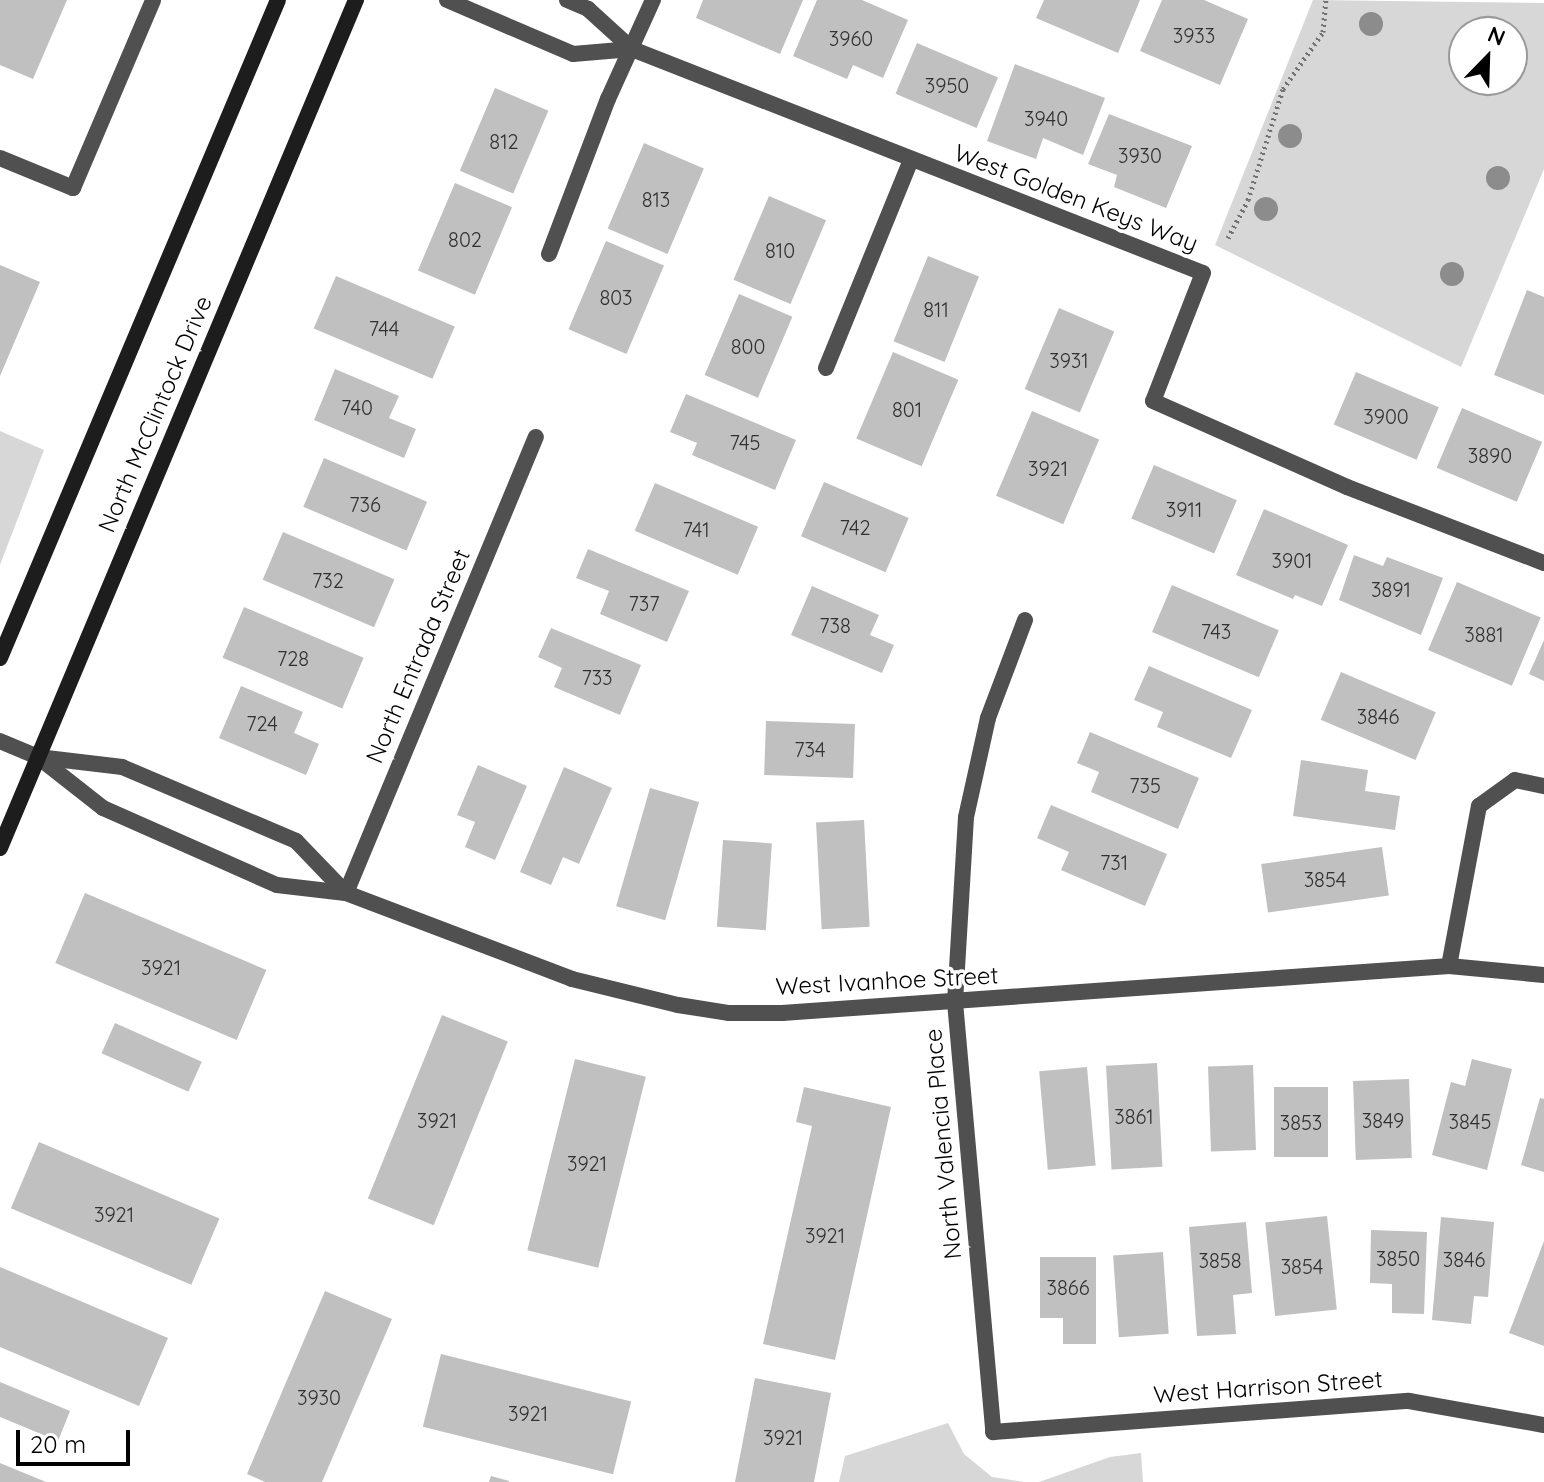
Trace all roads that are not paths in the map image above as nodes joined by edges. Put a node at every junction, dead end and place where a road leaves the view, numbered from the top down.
1 (153, 0) edge
2 (278, 0) edge
3 (356, 0) edge
4 (447, 0) edge
5 (567, 0) edge
6 (653, 0) edge
7 (632, 49) junction
8 (0, 158) edge
9 (911, 160) junction
10 (549, 254) dead end
11 (826, 368) dead end
12 (536, 437) dead end
13 (1544, 562) edge
14 (1025, 620) dead end
15 (0, 658) edge
16 (0, 741) edge
17 (38, 757) junction
18 (1544, 786) edge
19 (0, 848) edge
20 (346, 893) junction
21 (1449, 966) junction
22 (1544, 975) edge
23 (955, 1002) junction
24 (1544, 1425) edge
25 (993, 1432) joint

1 - 8 street
2 - 15 main road, North McClintock Drive
3 - 17 main road, North McClintock Drive
4 - 7 street, West Golden Keys Way
5 - 7 street, West Golden Keys Way
6 - 7 street
7 - 9 street, West Golden Keys Way
7 - 10 street
9 - 11 street
9 - 13 street, West Golden Keys Way
12 - 20 street, North Entrada Street
14 - 23 street, North Valencia Place
16 - 17 street, West Ivanhoe Street
17 - 19 main road, North McClintock Drive
17 - 20 street, West Ivanhoe Street
17 - 20 street, West Ivanhoe Street
18 - 21 street
20 - 23 street, West Ivanhoe Street
21 - 22 street, West Ivanhoe Street
21 - 23 street, West Ivanhoe Street
23 - 25 street, North Valencia Place
24 - 25 street, West Harrison Street

